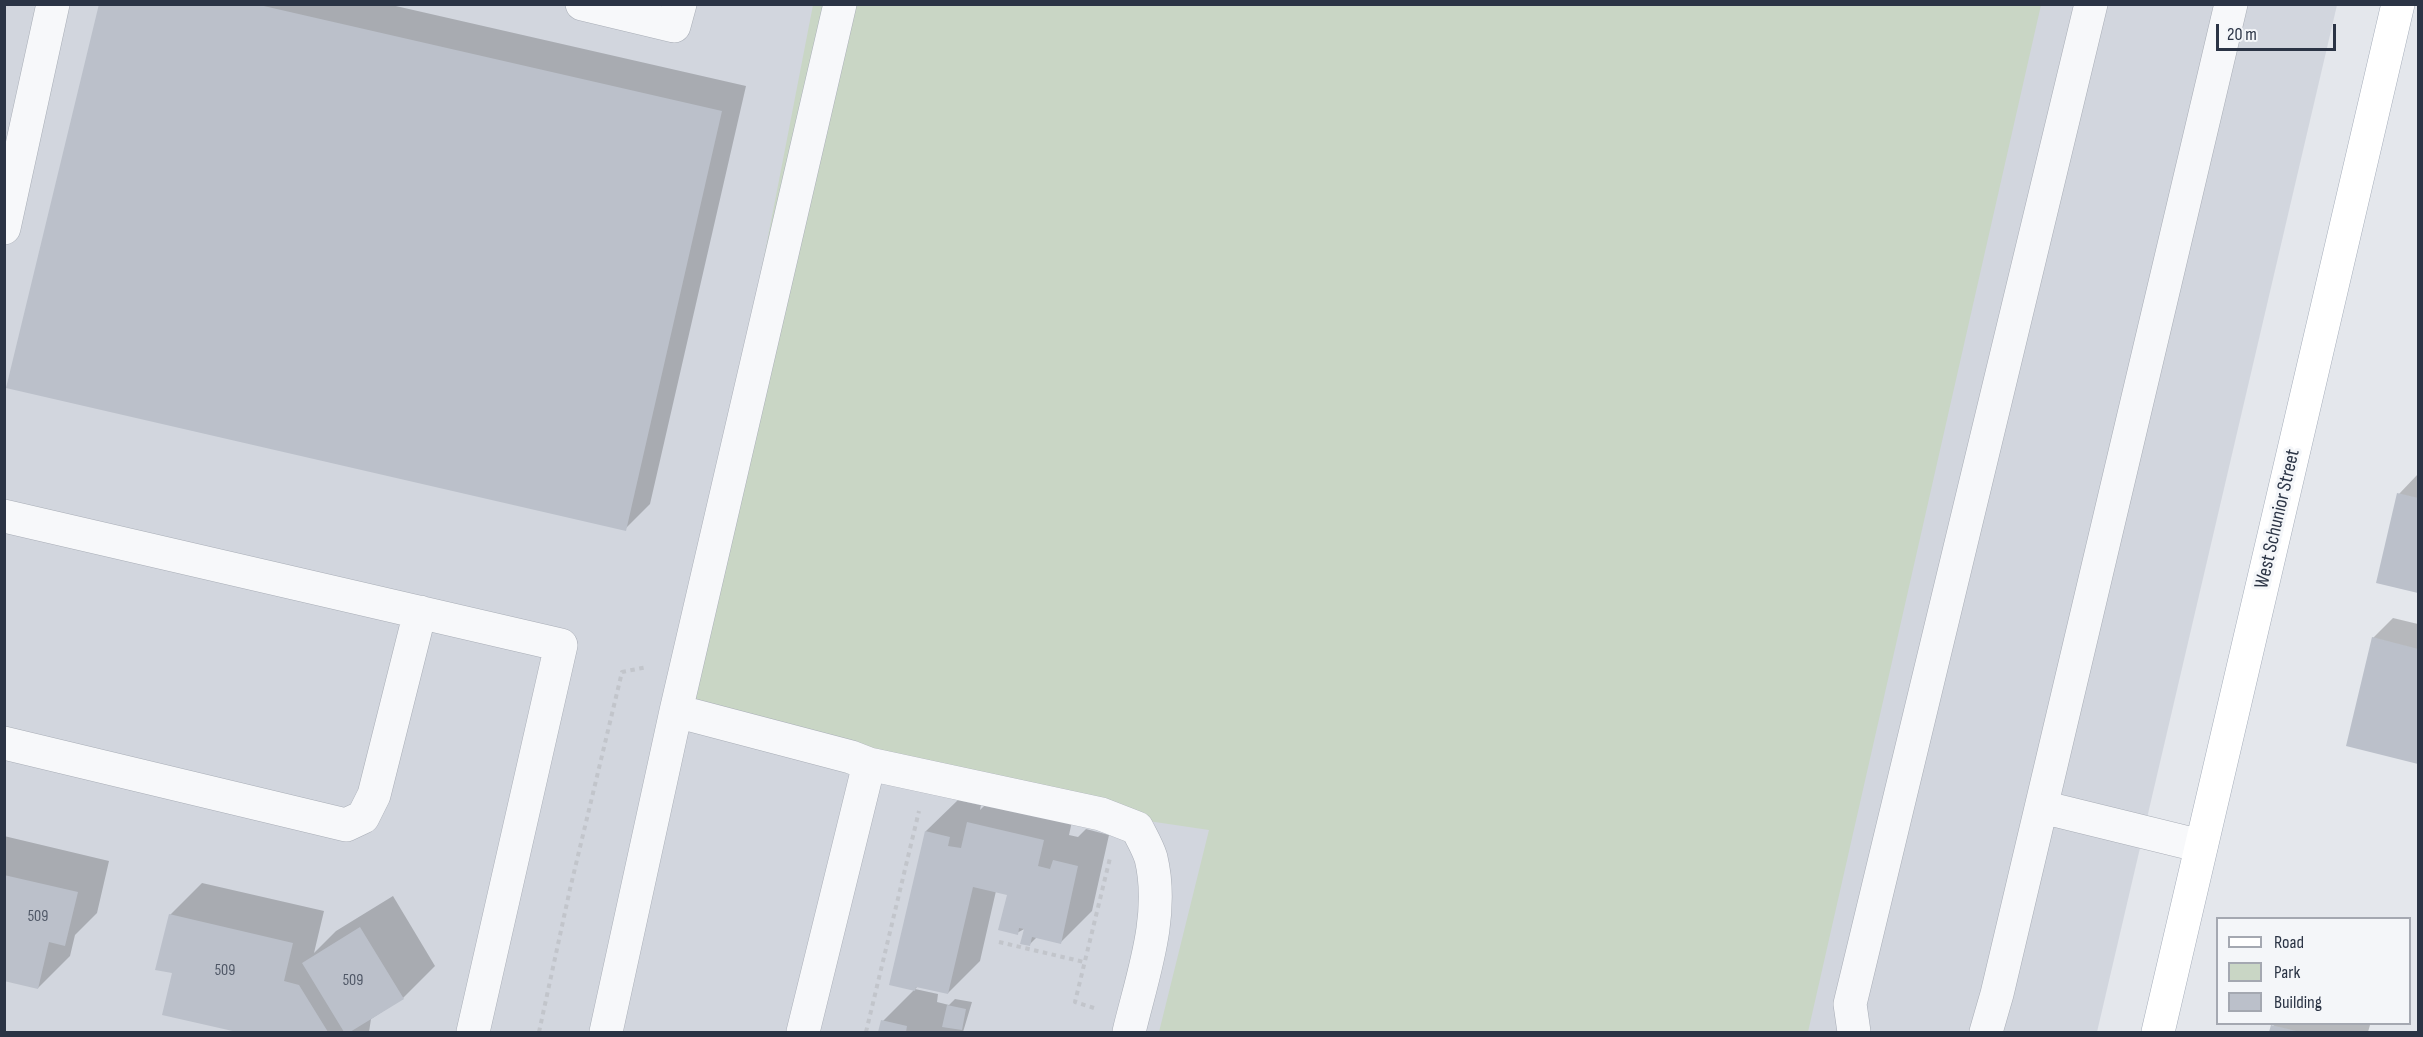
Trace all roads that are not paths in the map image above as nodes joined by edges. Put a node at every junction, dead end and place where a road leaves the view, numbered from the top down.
1 (53, 4) edge
2 (582, 4) edge
3 (680, 4) edge
4 (840, 4) edge
5 (2091, 4) edge
6 (2231, 4) edge
7 (2398, 4) edge
8 (4, 228) edge
9 (4, 516) edge
10 (420, 612) junction
11 (676, 711) junction
12 (4, 743) edge
13 (869, 764) junction
14 (2042, 807) junction
15 (2201, 846) junction
16 (473, 1032) edge
17 (606, 1032) edge
18 (803, 1032) edge
19 (1129, 1032) edge
20 (1854, 1032) edge
21 (1986, 1032) edge
22 (2158, 1032) edge

1 - 8 street
2 - 3 street
4 - 11 street
5 - 20 street
6 - 14 street
7 - 15 main road, West Schunior Street
9 - 10 street
10 - 12 street
10 - 16 street
11 - 13 street
11 - 17 street
13 - 18 street
13 - 19 street
14 - 15 street
14 - 21 street
15 - 22 main road, West Schunior Street

